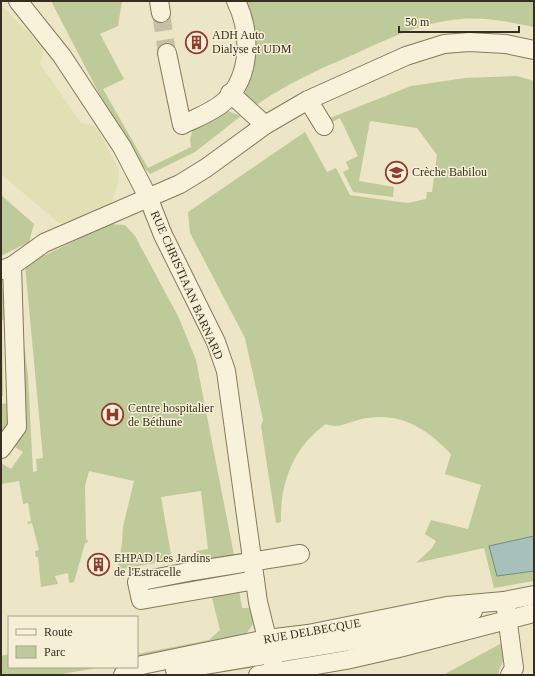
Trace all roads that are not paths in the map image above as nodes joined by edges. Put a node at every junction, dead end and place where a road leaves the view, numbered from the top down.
1 (18, 1) edge
2 (236, 1) edge
3 (534, 50) edge
4 (167, 53) tunnel mouth
5 (230, 93) junction
6 (308, 100) junction
7 (265, 125) junction
8 (324, 126) dead end
9 (148, 197) junction
10 (6, 268) edge
11 (1, 449) edge
12 (300, 554) dead end
13 (252, 562) junction
14 (255, 580) junction
15 (534, 595) edge
16 (504, 601) junction
17 (534, 613) edge
18 (509, 620) junction
19 (269, 646) junction
20 (138, 667) edge
21 (136, 668) edge
22 (516, 672) edge
23 (270, 674) edge
24 (123, 675) edge
25 (135, 675) edge

1 - 9 street, RUE CHRISTIAAN BARNARD
2 - 5 street
3 - 6 street
4 - 5 street
5 - 7 street
6 - 7 street
6 - 8 street
7 - 9 street
9 - 10 street
9 - 13 street, RUE CHRISTIAAN BARNARD
10 - 11 street
12 - 13 street
13 - 14 street, RUE CHRISTIAAN BARNARD
13 - 14 street
14 - 19 street, RUE CHRISTIAAN BARNARD
15 - 16 street, RUE DELBECQUE
16 - 18 street
16 - 19 street, RUE DELBECQUE
17 - 18 street
18 - 22 street
18 - 23 street
19 - 20 street, RUE DELBECQUE
19 - 23 street, RUE CHRISTIAAN BARNARD
19 - 25 street, RUE DELBECQUE
21 - 24 street, RUE DELBECQUE

